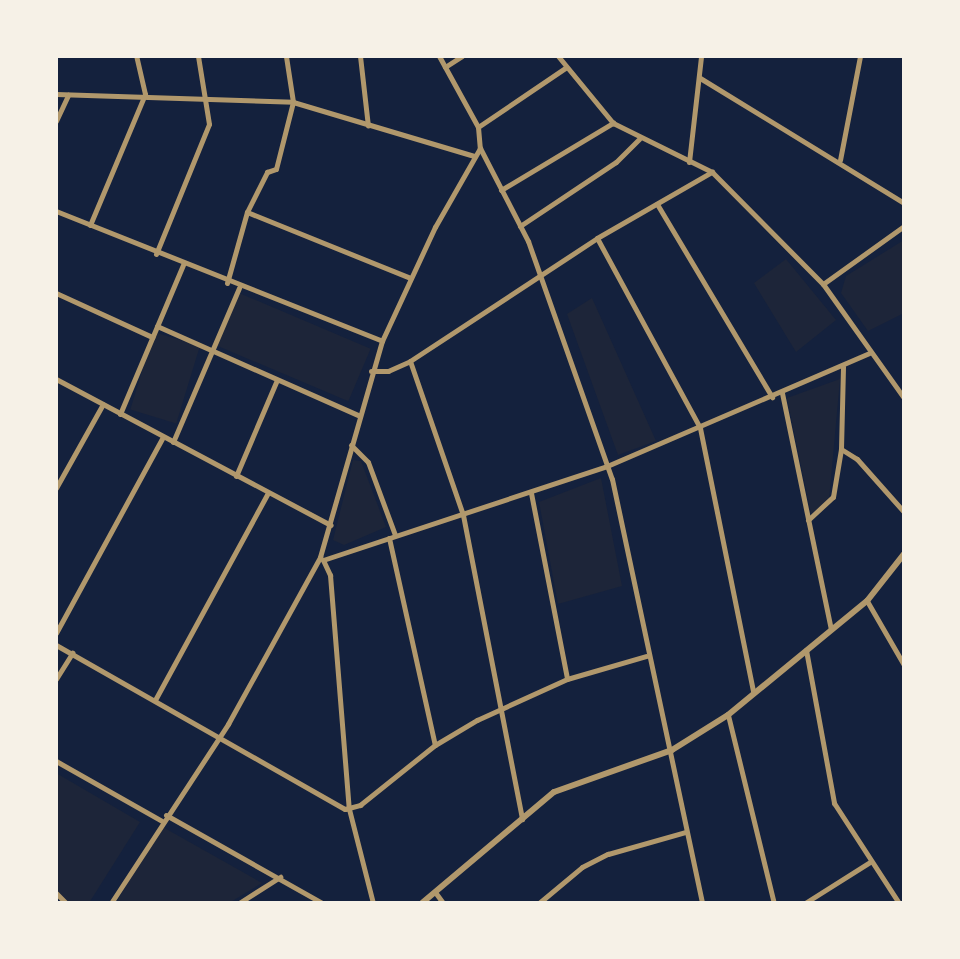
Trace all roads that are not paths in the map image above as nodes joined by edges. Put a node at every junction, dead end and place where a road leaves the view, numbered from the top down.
1 (136, 56) edge
2 (198, 56) edge
3 (286, 56) edge
4 (360, 56) edge
5 (439, 56) edge
6 (462, 56) edge
7 (558, 56) edge
8 (701, 56) edge
9 (860, 56) edge
10 (445, 67) junction
11 (565, 68) junction
12 (700, 78) junction
13 (56, 94) edge
14 (145, 94) junction
15 (68, 95) junction
16 (207, 99) junction
17 (293, 102) junction
18 (56, 121) edge
19 (613, 123) junction
20 (368, 126) junction
21 (478, 127) junction
22 (639, 139) junction
23 (480, 148) junction
24 (474, 156) junction
25 (840, 160) junction
26 (689, 162) junction
27 (712, 172) junction
28 (501, 190) junction
29 (904, 203) edge
30 (657, 204) junction
31 (56, 211) edge
32 (247, 212) junction
33 (90, 225) junction
34 (520, 226) junction
35 (904, 226) edge
36 (597, 238) junction
37 (156, 254) junction
38 (183, 265) junction
39 (540, 277) junction
40 (410, 278) junction
41 (227, 283) junction
42 (823, 284) junction
43 (239, 288) junction
44 (56, 293) edge
45 (157, 326) junction
46 (152, 337) junction
47 (382, 341) junction
48 (212, 351) junction
49 (869, 353) junction
50 (410, 361) junction
51 (843, 367) junction
52 (371, 371) junction
53 (56, 379) edge
54 (277, 380) junction
55 (782, 393) junction
56 (772, 397) junction
57 (904, 398) edge
58 (103, 404) junction
59 (120, 414) junction
60 (358, 415) junction
61 (700, 428) junction
62 (163, 437) junction
63 (173, 442) junction
64 (351, 445) junction
65 (841, 449) junction
66 (607, 466) junction
67 (236, 476) junction
68 (56, 488) edge
69 (268, 493) junction
70 (531, 493) junction
71 (904, 512) edge
72 (463, 515) junction
73 (808, 520) junction
74 (331, 525) junction
75 (392, 536) junction
76 (904, 554) edge
77 (322, 559) junction
78 (867, 601) junction
79 (831, 629) junction
80 (56, 633) edge
81 (56, 645) edge
82 (805, 649) junction
83 (72, 653) junction
84 (646, 656) junction
85 (904, 665) edge
86 (56, 679) edge
87 (567, 679) junction
88 (753, 691) junction
89 (155, 700) junction
90 (502, 708) junction
91 (728, 715) junction
92 (215, 737) junction
93 (435, 745) junction
94 (672, 750) junction
95 (56, 761) edge
96 (349, 809) junction
97 (164, 818) junction
98 (522, 819) junction
99 (686, 832) junction
100 (870, 862) junction
101 (280, 877) junction
102 (435, 892) junction
103 (56, 893) edge
104 (815, 896) junction
105 (66, 903) edge
106 (111, 903) edge
107 (239, 903) edge
108 (322, 903) edge
109 (373, 903) edge
110 (422, 903) edge
111 (443, 903) edge
112 (539, 903) edge
113 (702, 903) edge
114 (774, 903) edge
115 (805, 903) edge
116 (819, 903) edge
117 (899, 903) edge

1 - 14 street
2 - 16 street
3 - 17 street
4 - 20 street
5 - 10 street
6 - 10 street
7 - 11 street
8 - 12 street
9 - 25 street
10 - 21 street
11 - 19 street
11 - 21 street
12 - 25 street
12 - 26 street
13 - 15 street
14 - 15 street
14 - 16 street
14 - 33 street
15 - 18 street
16 - 17 street
16 - 37 street
17 - 20 street
17 - 32 street
19 - 22 street
19 - 28 street
20 - 24 street
21 - 23 street
22 - 26 street
22 - 34 street
23 - 24 street
23 - 28 street
24 - 40 street
25 - 29 street
26 - 27 street
27 - 30 street
27 - 42 street
28 - 34 street
30 - 36 street
30 - 56 street
31 - 33 street
32 - 40 street
32 - 41 street
33 - 37 street
34 - 39 street
35 - 42 street
36 - 39 street
36 - 61 street
37 - 38 street
38 - 41 street
38 - 45 street
39 - 50 street
39 - 66 street
40 - 47 street
41 - 43 street
42 - 49 street
43 - 47 street
43 - 48 street
44 - 46 street
45 - 46 street
45 - 48 street
46 - 59 street
47 - 52 street
48 - 54 street
48 - 63 street
49 - 51 street
49 - 57 street
50 - 52 street
50 - 72 street
51 - 55 street
51 - 65 street
52 - 60 street
53 - 58 street
54 - 60 street
54 - 67 street
55 - 56 street
55 - 73 street
56 - 61 street
58 - 59 street
58 - 68 street
59 - 62 street
60 - 64 street
61 - 66 street
61 - 88 street
62 - 63 street
62 - 80 street
63 - 67 street
64 - 74 street
64 - 75 street
65 - 71 street
65 - 73 street
66 - 70 street
66 - 84 street
67 - 69 street
69 - 74 street
69 - 89 street
70 - 72 street
70 - 87 street
72 - 75 street
72 - 90 street
73 - 79 street
74 - 77 street
75 - 77 street
75 - 93 street
76 - 78 street
77 - 92 street
77 - 96 street
78 - 79 street
78 - 85 street
79 - 82 street
81 - 83 street
82 - 88 street
82 - 100 street
83 - 86 street
83 - 89 street
84 - 87 street
84 - 94 street
87 - 90 street
88 - 91 street
89 - 92 street
90 - 93 street
90 - 98 street
91 - 94 street
91 - 114 street
92 - 96 street
92 - 97 street
93 - 96 street
94 - 98 street
94 - 99 street
95 - 97 street
96 - 109 street
97 - 101 street
97 - 106 street
98 - 102 street
99 - 112 street
99 - 113 street
100 - 104 street
100 - 117 street
101 - 107 street
101 - 108 street
102 - 110 street
102 - 111 street
103 - 105 street
104 - 115 street
104 - 116 street

